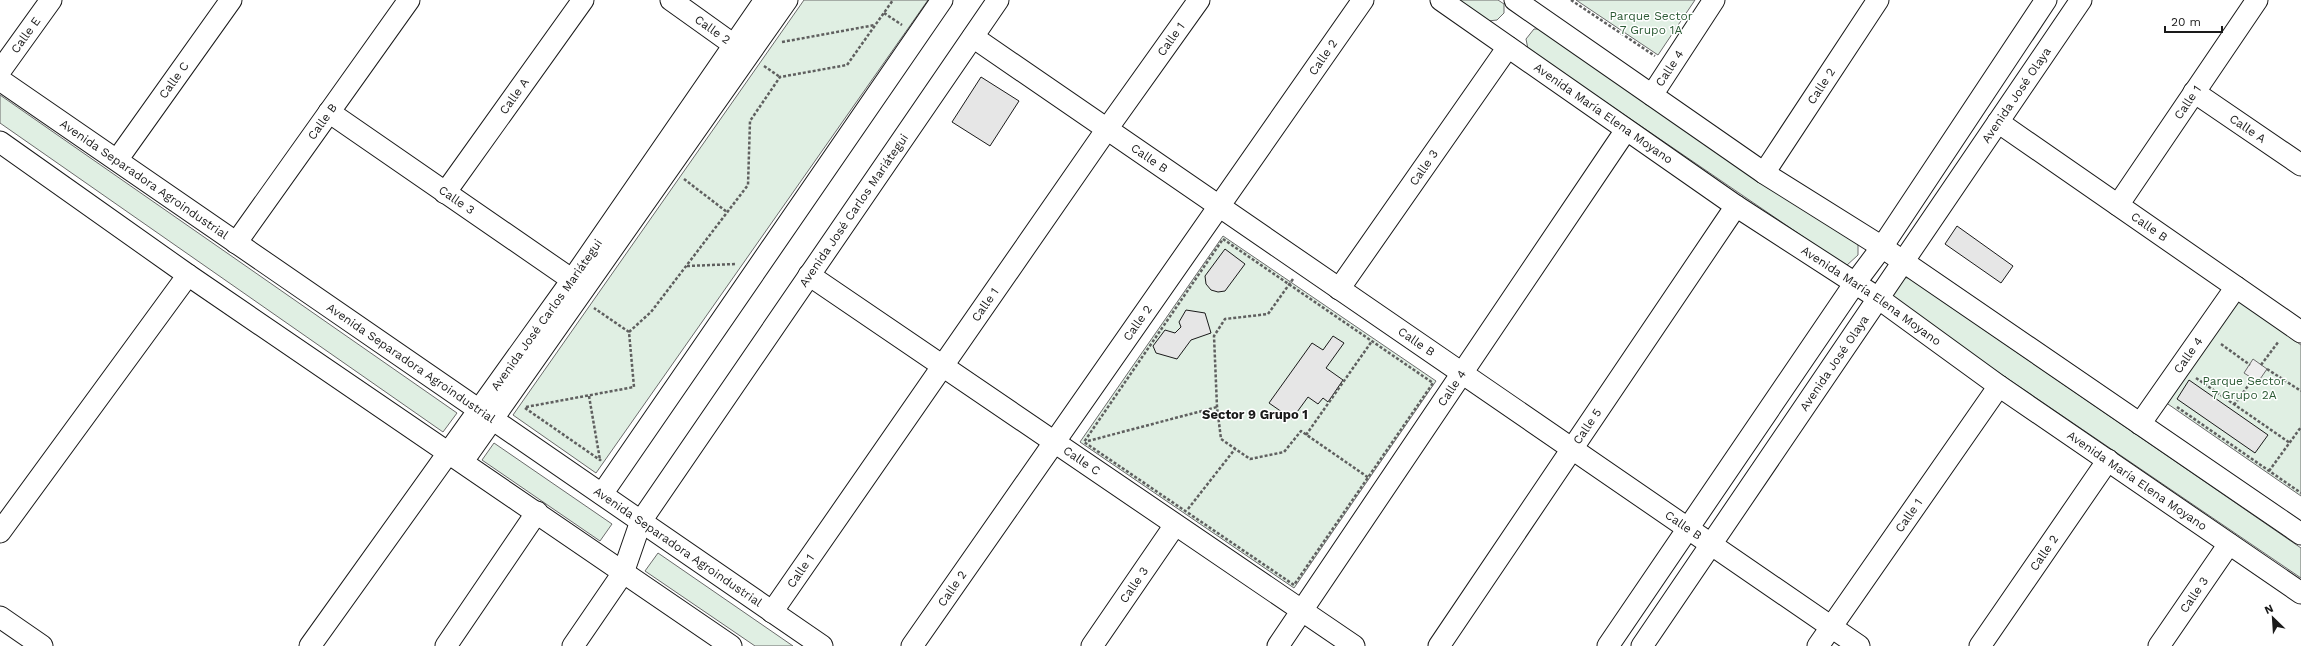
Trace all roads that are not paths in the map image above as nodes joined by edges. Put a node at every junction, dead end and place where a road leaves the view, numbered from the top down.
1 (51, 0) edge
2 (231, 0) edge
3 (409, 0) edge
4 (583, 0) edge
5 (671, 0) edge
6 (765, 0) edge
7 (786, 0) edge
8 (942, 0) edge
9 (998, 0) edge
10 (1199, 0) edge
11 (1363, 0) edge
12 (1440, 0) edge
13 (1515, 0) edge
14 (1714, 0) edge
15 (1878, 0) edge
16 (2046, 0) edge
17 (2081, 0) edge
18 (2256, 0) edge
19 (1536, 6) edge
20 (973, 37) junction
21 (734, 45) junction
22 (1508, 47) junction
23 (0, 71) edge
24 (0, 80) edge
25 (2194, 92) junction
26 (1652, 95) junction
27 (329, 112) junction
28 (1998, 122) junction
29 (1107, 129) junction
30 (1626, 130) junction
31 (0, 142) edge
32 (117, 160) junction
33 (2301, 166) edge
34 (1764, 173) junction
35 (445, 194) junction
36 (2118, 205) junction
37 (1219, 206) junction
38 (1736, 206) junction
39 (236, 243) junction
40 (1882, 247) junction
41 (1901, 262) junction
42 (188, 275) junction
43 (809, 275) junction
44 (1855, 283) junction
45 (2236, 287) junction
46 (1339, 289) junction
47 (585, 290) junction
48 (1878, 298) junction
49 (2291, 335) edge
50 (943, 366) junction
51 (1462, 373) junction
52 (1999, 386) junction
53 (486, 414) junction
54 (2140, 424) junction
55 (1054, 442) junction
56 (1572, 449) junction
57 (456, 456) junction
58 (2108, 460) junction
59 (602, 494) junction
60 (537, 512) junction
61 (1181, 518) junction
62 (641, 521) junction
63 (1689, 529) junction
64 (0, 532) edge
65 (2301, 534) edge
66 (1711, 544) junction
67 (2229, 544) junction
68 (623, 573) junction
69 (2301, 593) edge
70 (1302, 611) junction
71 (772, 612) junction
72 (0, 617) edge
73 (1832, 628) junction
74 (729, 645) edge
75 (42, 646) edge
76 (310, 646) edge
77 (446, 646) edge
78 (573, 646) edge
79 (822, 646) edge
80 (912, 646) edge
81 (1092, 646) edge
82 (1278, 646) edge
83 (1354, 646) edge
84 (1439, 646) edge
85 (1608, 646) edge
86 (1642, 646) edge
87 (1818, 646) edge
88 (1859, 646) edge
89 (1980, 646) edge
90 (2159, 646) edge

1 - 23 street, Calle E
2 - 32 street, Calle C
3 - 27 street, Calle B
4 - 35 street, Calle A
5 - 21 street, Calle 2
6 - 21 street, Avenida José Carlos Mariátegui
7 - 47 street, Avenida José Carlos Mariátegui
8 - 59 street
9 - 20 street, Avenida José Carlos Mariátegui
10 - 29 street, Calle 1
11 - 37 street, Calle 2
12 - 22 street, Avenida María Elena Moyano
13 - 19 street
14 - 26 street, Calle 4
15 - 34 street, Calle 2
16 - 40 street
17 - 28 street, Avenida José Olaya
18 - 25 street, Calle 1
19 - 26 street
20 - 29 street, Calle B
20 - 43 street, Avenida José Carlos Mariátegui
21 - 47 street, Avenida José Carlos Mariátegui
22 - 30 street, Avenida María Elena Moyano
22 - 46 street, Calle 3
24 - 32 street, Avenida Separadora Agroindustrial
25 - 33 street, Calle A
25 - 36 street, Calle 1
26 - 34 street
27 - 35 street, Calle 3
27 - 39 street, Calle B
28 - 36 street, Calle B
28 - 41 street, Avenida José Olaya
29 - 37 street, Calle B
29 - 50 street, Calle 1
30 - 38 street, Avenida María Elena Moyano
30 - 51 street, Calle 4
31 - 42 street
32 - 39 street, Avenida Separadora Agroindustrial
34 - 40 street
35 - 47 street, Calle 3
36 - 45 street, Calle B
37 - 46 street, Calle B
37 - 55 street, Calle 2
38 - 44 street, Avenida María Elena Moyano
38 - 56 street, Calle 5
39 - 53 street, Avenida Separadora Agroindustrial
40 - 41 street
40 - 44 street
41 - 48 street, Avenida José Olaya
41 - 54 street
42 - 57 street
42 - 64 street
43 - 50 street, Calle C
43 - 62 street, Avenida José Carlos Mariátegui
44 - 48 street, Avenida María Elena Moyano
44 - 63 street
45 - 49 street, Calle B
45 - 54 street, Calle 4
46 - 51 street, Calle B
47 - 53 street, Avenida José Carlos Mariátegui
47 - 53 street, Avenida José Carlos Mariátegui
48 - 52 street, Avenida María Elena Moyano
48 - 66 street, Avenida José Olaya
50 - 55 street, Calle C
50 - 71 street, Calle 1
51 - 56 street, Calle B
51 - 70 street, Calle 4
52 - 58 street, Avenida María Elena Moyano
52 - 73 street, Calle 1
53 - 57 street, Avenida José Carlos Mariátegui
53 - 59 street, Avenida Separadora Agroindustrial
54 - 65 street
55 - 61 street, Calle C
55 - 80 street, Calle 2
56 - 63 street, Calle B
56 - 84 street, Calle 5
57 - 60 street
57 - 76 street, Avenida José Carlos Mariátegui
58 - 67 street, Avenida María Elena Moyano
58 - 89 street, Calle 2
59 - 62 street, Avenida Separadora Agroindustrial
60 - 68 street
60 - 77 street
61 - 70 street, Calle C
61 - 81 street, Calle 3
62 - 68 street, Avenida José Carlos Mariátegui
62 - 71 street, Avenida Separadora Agroindustrial
63 - 66 street, Calle B
63 - 85 street
66 - 73 street, Calle B
66 - 86 street, Avenida José Olaya
67 - 69 street, Avenida María Elena Moyano
67 - 90 street, Calle 3
68 - 74 street
68 - 78 street, Avenida José Carlos Mariátegui
70 - 82 street, Calle 4
70 - 83 street, Calle C
71 - 79 street, Avenida Separadora Agroindustrial
72 - 75 street
73 - 87 street, Calle 1
73 - 88 street, Calle B

